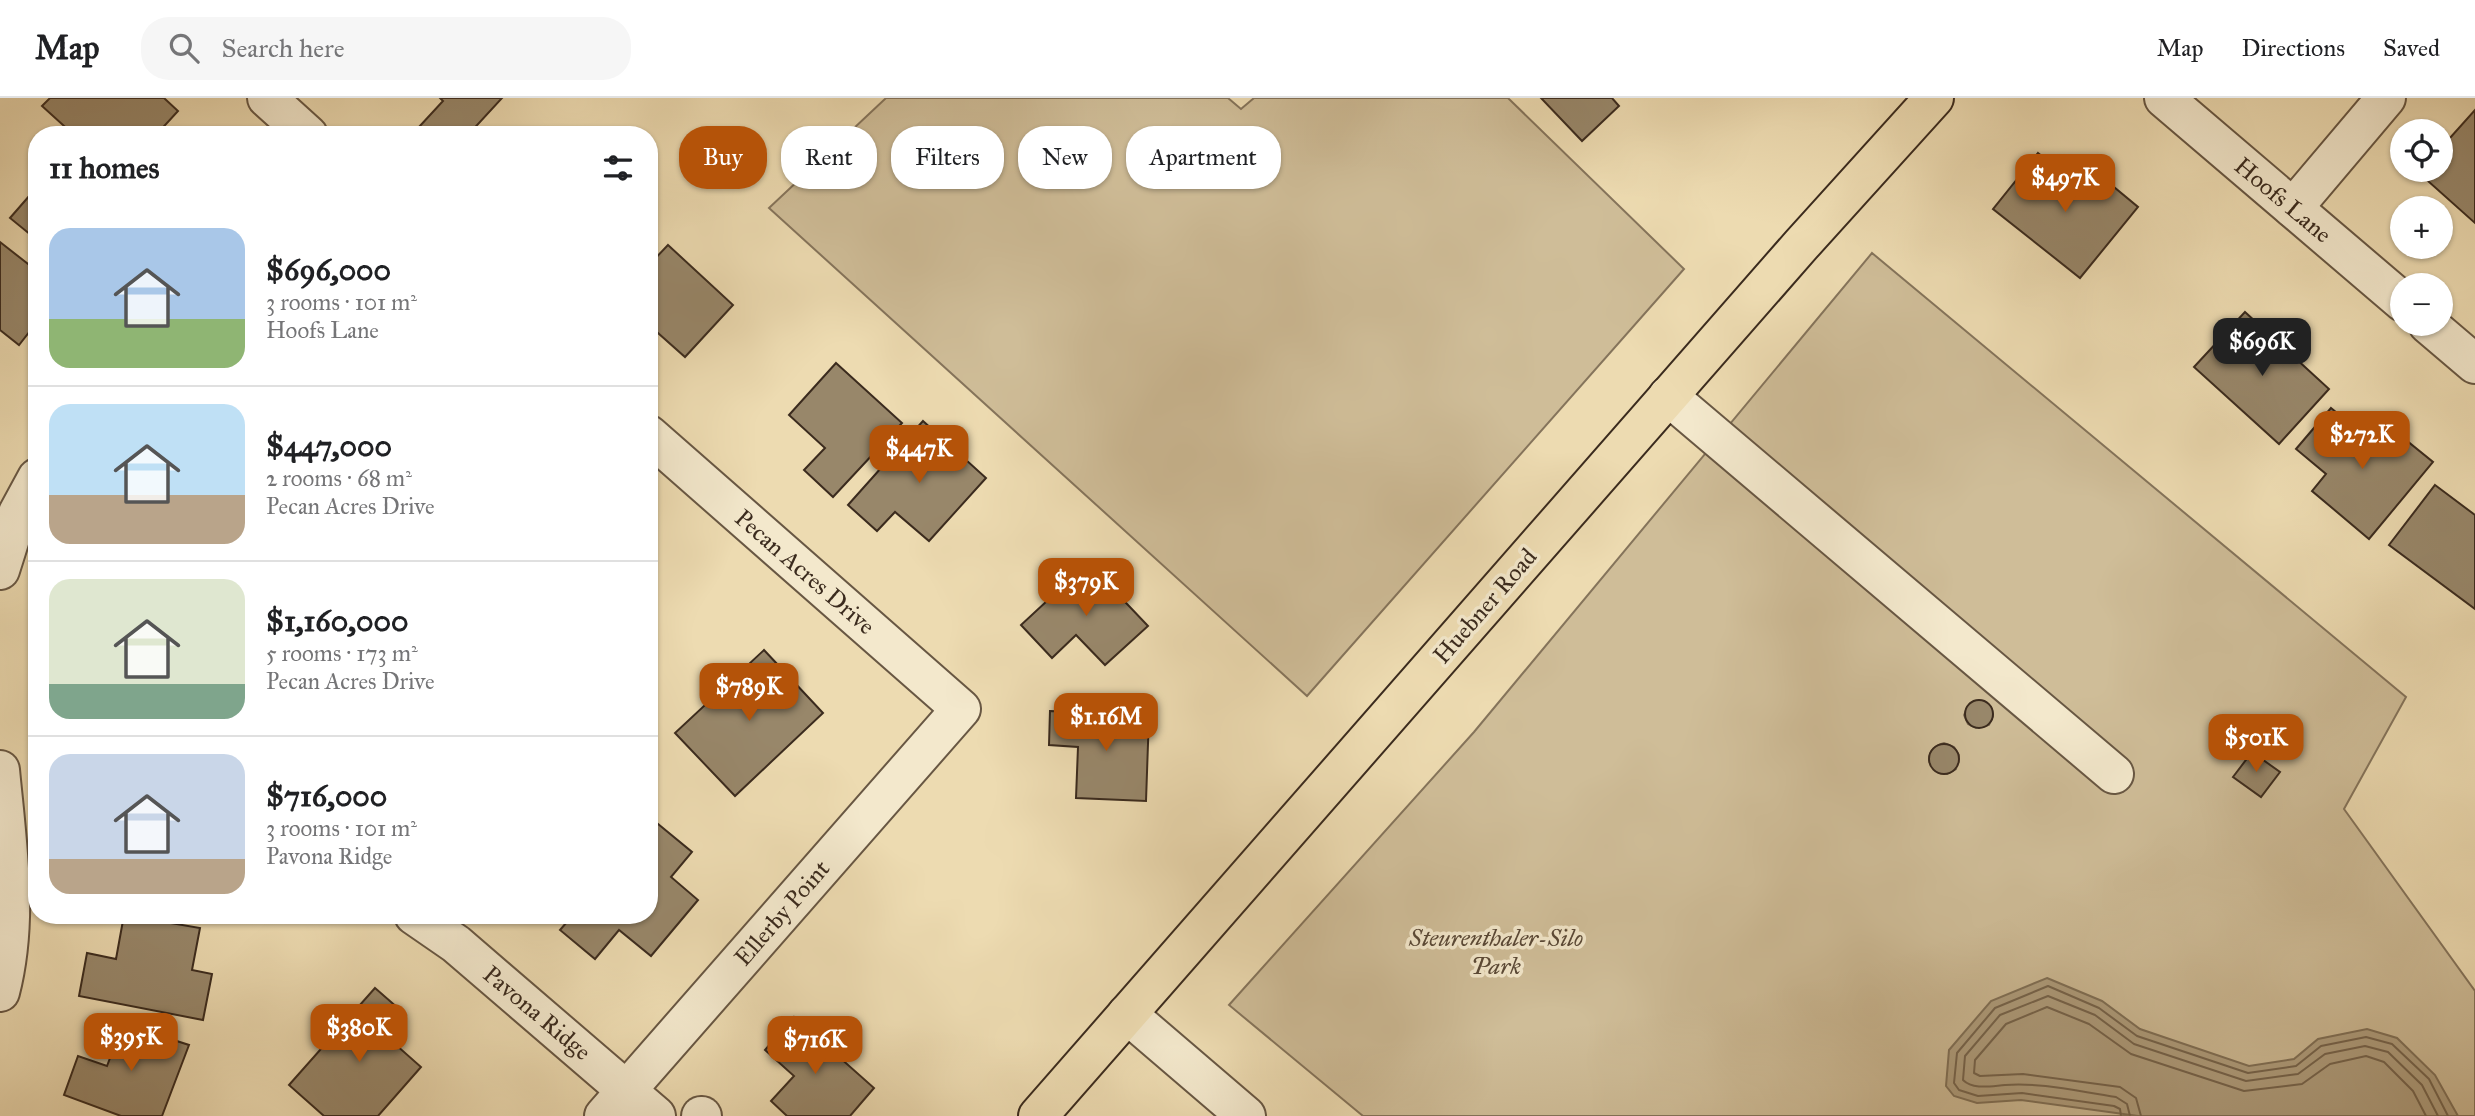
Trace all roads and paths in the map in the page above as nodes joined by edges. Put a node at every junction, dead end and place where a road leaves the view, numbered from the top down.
1 (267, 98) edge
2 (1934, 98) edge
3 (2164, 98) edge
4 (2386, 98) edge
5 (298, 126) edge
6 (2292, 208) junction
7 (2390, 291) edge
8 (2442, 336) edge
9 (2475, 364) edge
10 (1668, 396) junction
11 (658, 443) edge
12 (28, 495) edge
13 (0, 570) edge
14 (961, 709) joint
15 (0, 770) edge
16 (2114, 774) dead end
17 (14, 836) edge
18 (427, 924) edge
19 (0, 992) edge
20 (1127, 1014) junction
21 (616, 1102) edge
22 (656, 1116) edge
23 (1038, 1116) edge
24 (1246, 1116) edge

1 - 5 street
2 - 10 main road, Huebner Road
3 - 6 street, Hoofs Lane
4 - 6 street
6 - 7 street, Hoofs Lane
8 - 9 street
10 - 16 street
10 - 20 main road, Huebner Road
11 - 14 street, Pecan Acres Drive
12 - 13 street
14 - 21 street, Ellerby Point
15 - 17 street
17 - 19 street
18 - 21 street, Pavona Ridge
20 - 23 main road, Huebner Road
20 - 24 street
21 - 22 street, Pavona Ridge

